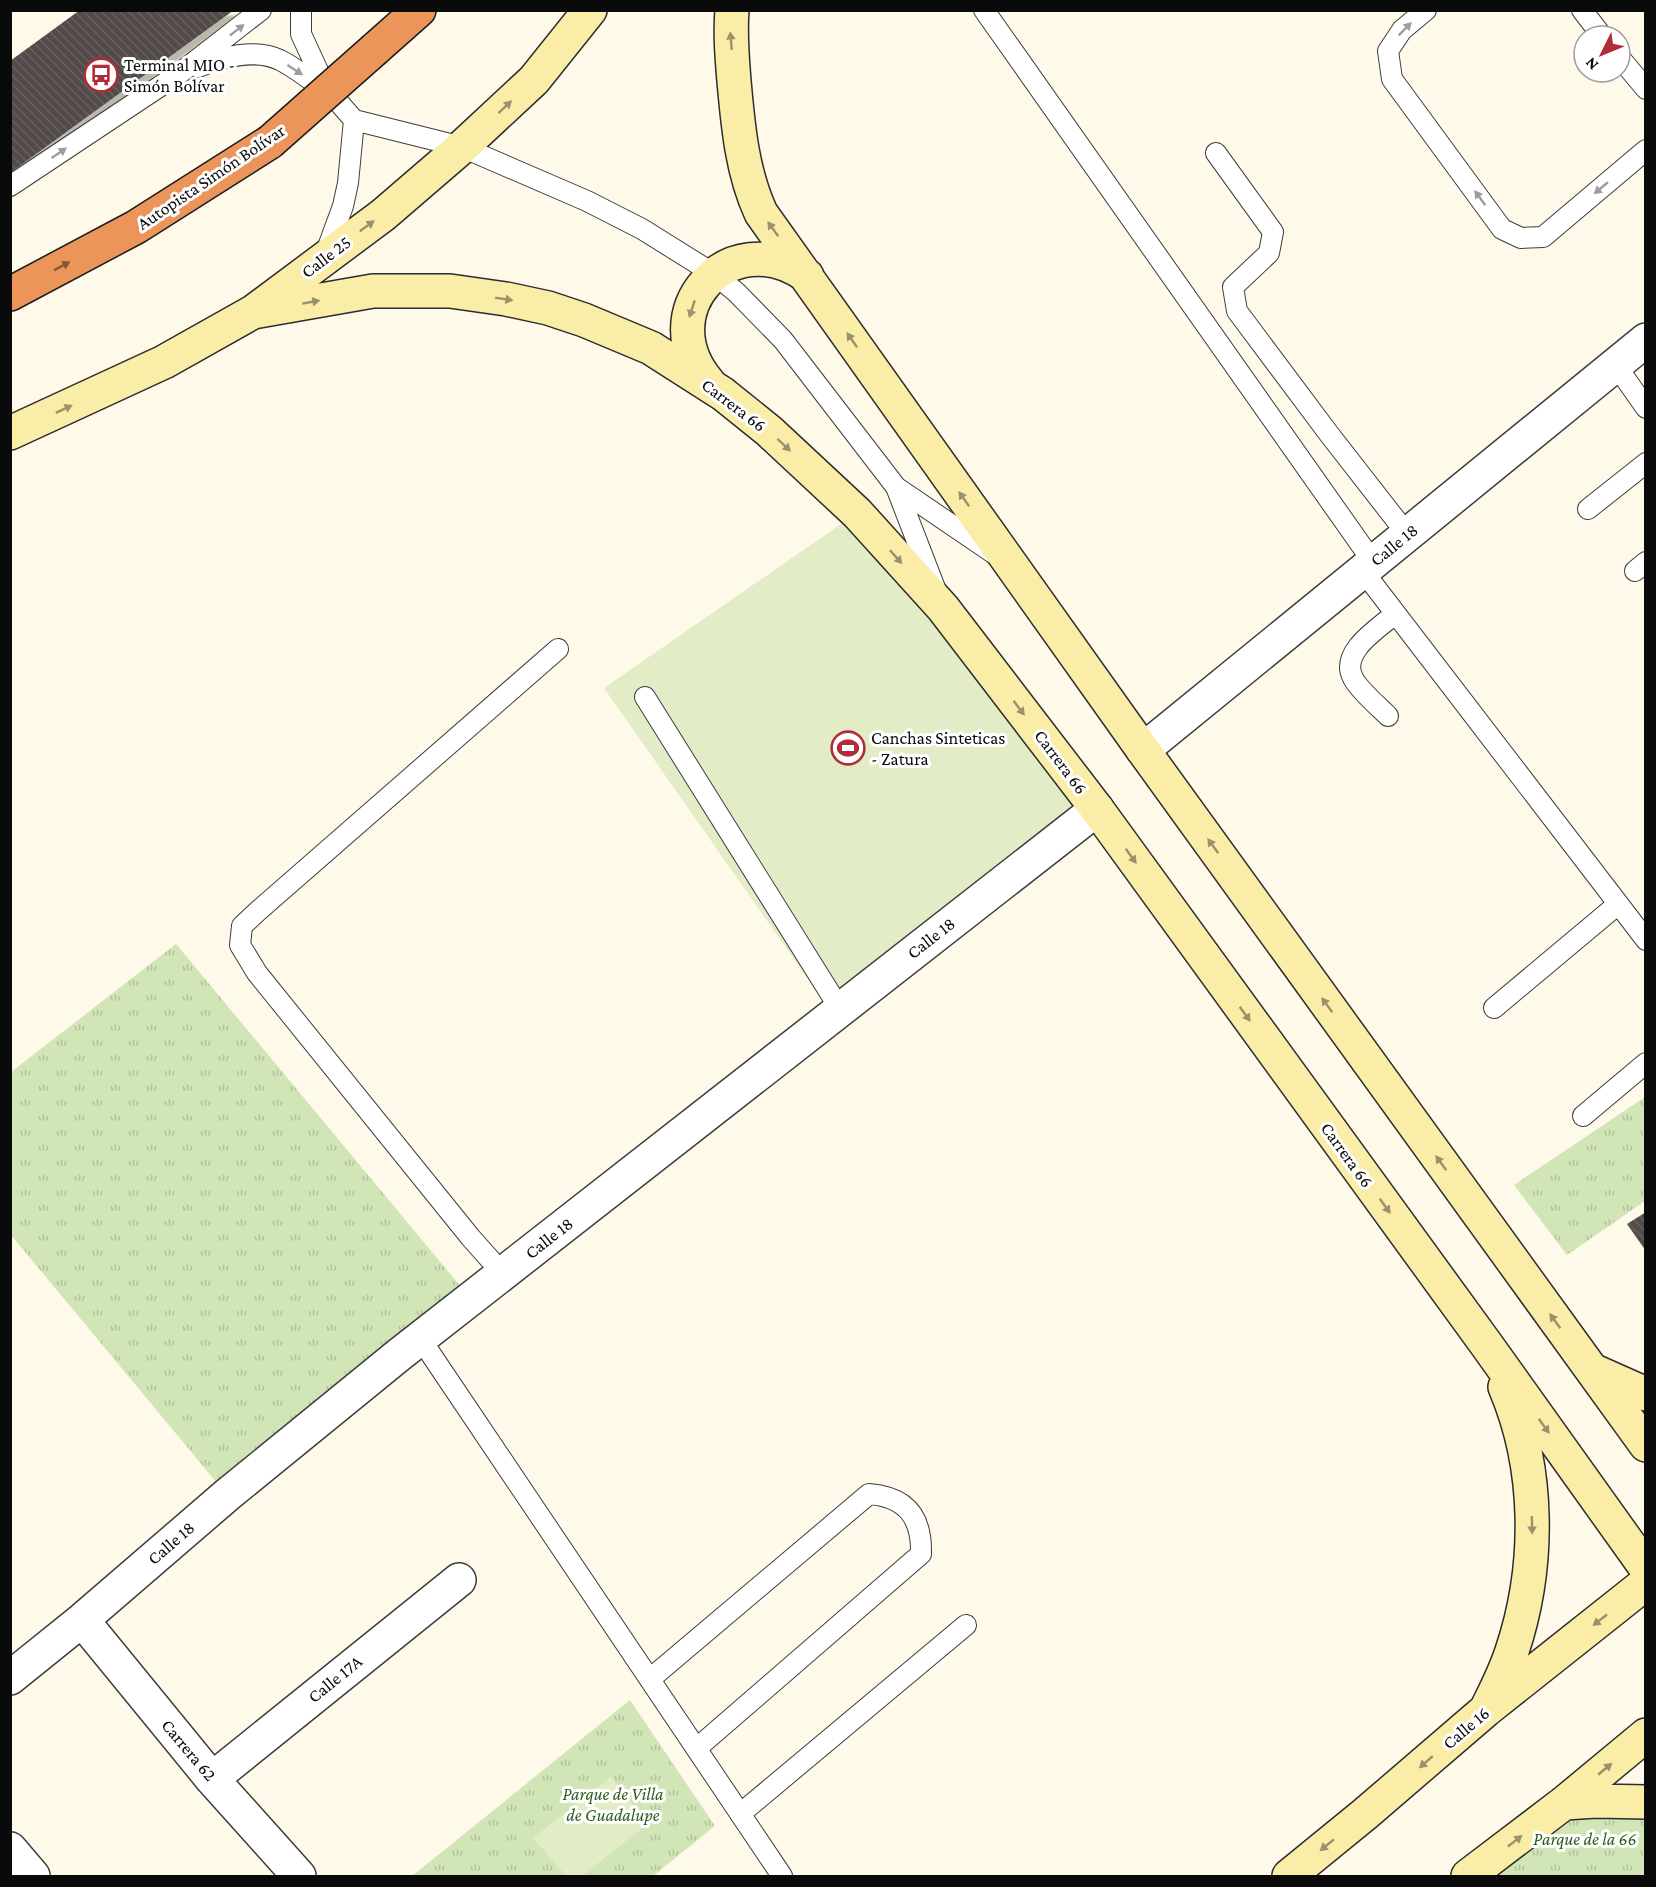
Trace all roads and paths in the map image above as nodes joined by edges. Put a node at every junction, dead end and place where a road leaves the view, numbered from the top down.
1 (261, 10) edge
2 (301, 10) edge
3 (419, 10) edge
4 (590, 10) edge
5 (732, 10) edge
6 (984, 10) edge
7 (1426, 10) edge
8 (1582, 10) edge
9 (1593, 24) edge
10 (1632, 72) edge
11 (180, 73) junction
12 (1646, 89) edge
13 (334, 97) junction
14 (354, 120) junction
15 (462, 147) junction
16 (1646, 150) edge
17 (1216, 153) dead end
18 (10, 186) edge
19 (324, 258) junction
20 (714, 274) junction
21 (807, 276) junction
22 (10, 294) edge
23 (253, 312) junction
24 (1646, 339) edge
25 (1616, 364) junction
26 (723, 394) junction
27 (1646, 408) edge
28 (10, 433) edge
29 (1646, 463) edge
30 (896, 487) junction
31 (1588, 509) dead end
32 (1407, 534) junction
33 (1010, 564) junction
34 (1368, 566) junction
35 (943, 608) junction
36 (1395, 614) junction
37 (558, 649) dead end
38 (645, 697) dead end
39 (1388, 716) dead end
40 (1143, 750) junction
41 (1096, 809) junction
42 (1617, 905) junction
43 (1646, 940) edge
44 (1494, 1008) dead end
45 (840, 1009) junction
46 (1646, 1063) edge
47 (1583, 1116) dead end
48 (503, 1274) junction
49 (420, 1338) junction
50 (1485, 1344) junction
51 (1589, 1369) junction
52 (1646, 1394) edge
53 (1646, 1445) edge
54 (1646, 1568) edge
55 (459, 1580) dead end
56 (1646, 1583) edge
57 (82, 1620) junction
58 (966, 1624) dead end
59 (10, 1678) edge
60 (650, 1679) junction
61 (1486, 1710) junction
62 (1646, 1735) edge
63 (697, 1748) junction
64 (212, 1779) junction
65 (1646, 1802) edge
66 (1564, 1803) junction
67 (740, 1814) junction
68 (10, 1849) edge
69 (33, 1876) edge
70 (299, 1876) edge
71 (782, 1876) edge
72 (1289, 1876) edge
73 (1468, 1876) edge

11 -> 1 lane
2 - 13 lane
22 -> 3 highway, Autopista Simón Bolívar, bridge
15 -> 4 main road, Calle 25
21 -> 5 main road
6 - 34 lane
16 -> 7 lane
8 - 9 lane
10 - 12 lane
11 -> 13 lane
18 -> 11 lane
13 - 14 lane
14 - 15 lane
14 - 19 lane
19 -> 15 main road, Calle 25
15 - 20 lane
17 - 32 lane
19 - 23 main road, Calle 25
20 - 21 main road
20 -> 26 main road
20 - 30 lane
33 -> 21 main road
23 -> 26 main road, Carrera 66
28 -> 23 main road, Calle 25
24 - 25 street, Calle 18
25 - 27 lane
25 - 32 street, Calle 18
26 -> 35 main road, Carrera 66
29 - 31 lane
30 - 33 lane
30 - 35 lane
32 - 34 street, Calle 18
33 - 40 main road
34 - 36 lane
34 - 40 street, Calle 18
35 -> 41 main road, Carrera 66
36 - 39 lane
36 - 42 lane
37 - 48 lane
38 - 45 lane
51 -> 40 main road
41 - 45 street, Calle 18
41 -> 50 main road, Carrera 66
42 - 43 lane
42 - 44 lane
45 - 48 street, Calle 18
46 - 47 lane
48 - 49 street, Calle 18
49 - 57 street, Calle 18
49 - 60 lane
50 -> 54 main road, Carrera 66
50 -> 61 main road
51 - 52 main road
51 - 53 main road
55 - 64 street, Calle 17A
56 -> 61 main road, Calle 16
57 - 59 street, Calle 18
57 - 64 street, Carrera 62
58 - 67 lane
60 - 63 lane
60 - 63 lane
61 -> 72 main road, Calle 16
66 -> 62 main road
63 - 67 lane
64 - 70 street, Carrera 62
65 - 66 main road
73 -> 66 main road
67 - 71 lane
68 - 69 street

